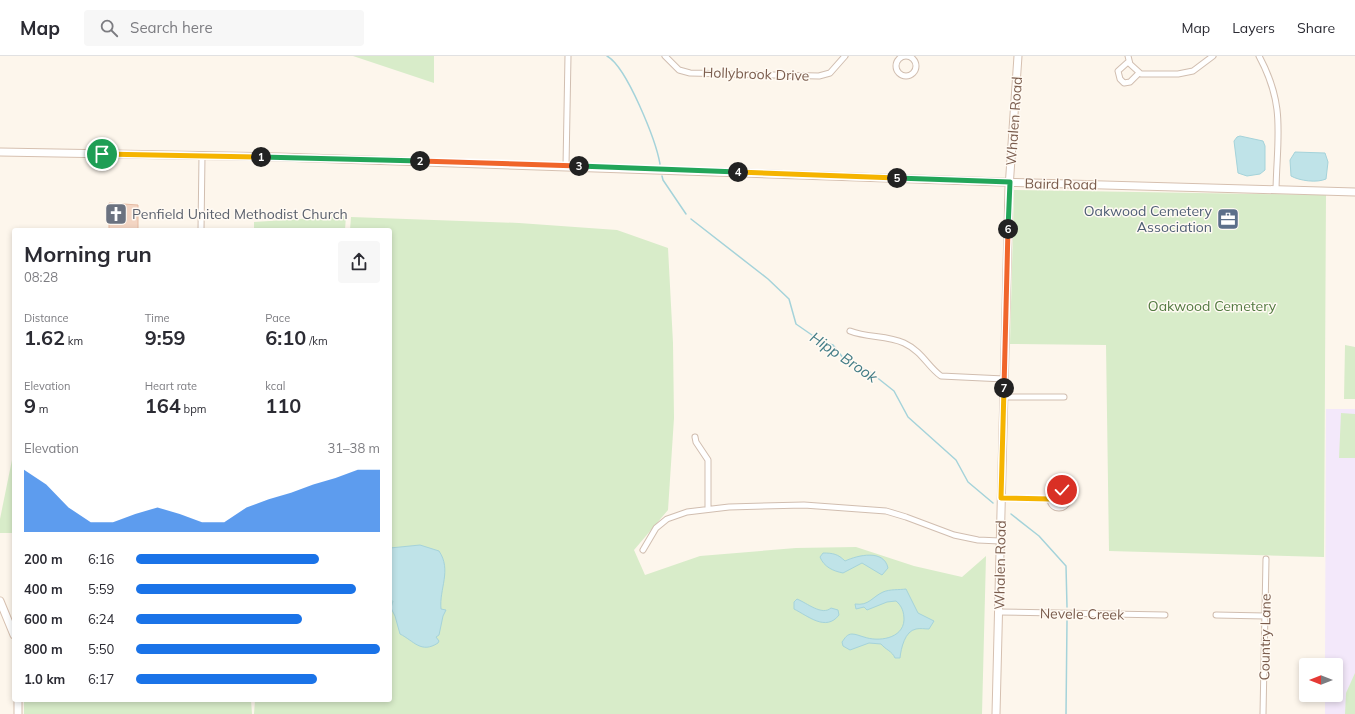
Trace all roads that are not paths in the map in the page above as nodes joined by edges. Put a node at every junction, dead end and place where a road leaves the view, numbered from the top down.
1 (568, 56) edge
2 (665, 56) edge
3 (845, 56) edge
4 (1018, 56) edge
5 (1213, 56) edge
6 (1259, 56) edge
7 (1128, 59) edge
8 (1139, 73) junction
9 (0, 152) edge
10 (202, 156) junction
11 (566, 166) junction
12 (1010, 182) junction
13 (1276, 190) junction
14 (1355, 192) edge
15 (201, 228) edge
16 (850, 331) dead end
17 (1004, 379) junction
18 (1004, 397) junction
19 (1064, 397) dead end
20 (695, 437) dead end
21 (1001, 498) junction
22 (1050, 499) dead end
23 (708, 509) junction
24 (1000, 541) junction
25 (643, 550) dead end
26 (1266, 560) dead end
27 (0, 601) edge
28 (999, 612) junction
29 (1165, 615) dead end
30 (1216, 615) dead end
31 (1265, 616) junction
32 (12, 630) edge
33 (18, 702) edge
34 (18, 714) edge
35 (996, 714) edge
36 (1263, 714) edge

1 - 11 street
2 - 3 street, Hollybrook Drive
4 - 12 street, Whalen Road
5 - 8 street
6 - 13 street
7 - 8 street
7 - 8 street
9 - 10 street, Baird Road
10 - 11 street, Baird Road
10 - 15 street
11 - 12 street, Baird Road
12 - 13 street, Baird Road
12 - 17 street, Whalen Road
13 - 14 street, Baird Road
16 - 17 street
17 - 18 street, Whalen Road
18 - 19 street
18 - 21 street, Whalen Road
20 - 23 street
21 - 22 street
21 - 24 street, Whalen Road
23 - 24 street
23 - 25 street
24 - 28 street, Whalen Road
26 - 31 street, Country Lane
27 - 32 street
28 - 29 street, Nevele Creek
28 - 35 street, Whalen Road
30 - 31 street
31 - 36 street, Country Lane
33 - 34 street

